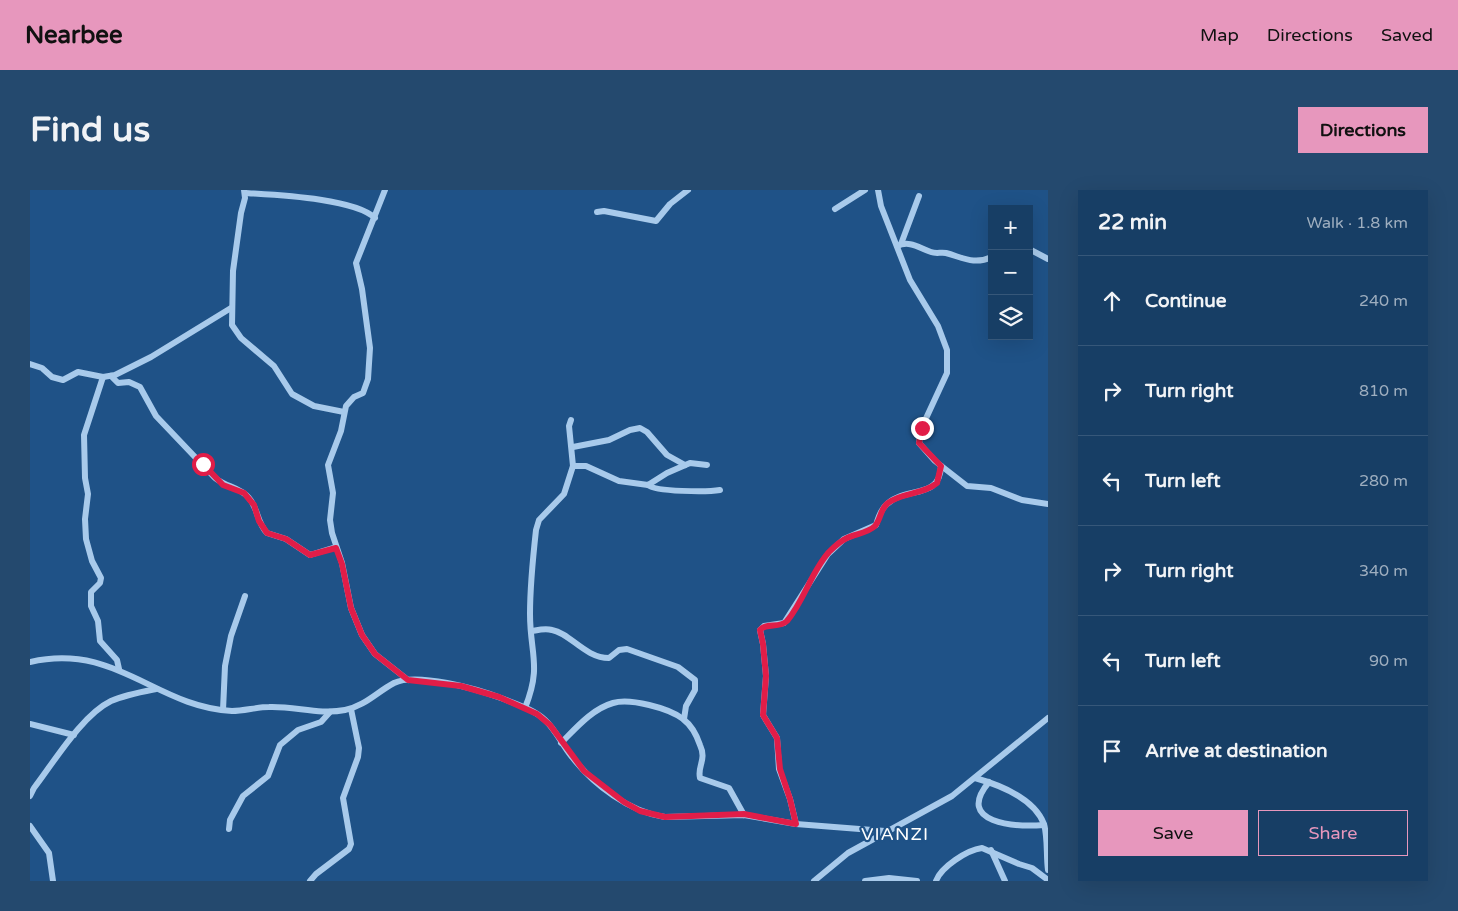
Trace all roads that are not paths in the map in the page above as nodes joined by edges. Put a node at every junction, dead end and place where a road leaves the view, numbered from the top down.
1 (385, 190) edge
2 (688, 190) edge
3 (865, 190) edge
4 (244, 191) edge
5 (876, 192) edge
6 (919, 196) dead end
7 (835, 209) dead end
8 (597, 212) dead end
9 (375, 218) junction
10 (899, 245) junction
11 (1031, 250) edge
12 (988, 259) edge
13 (1048, 259) edge
14 (231, 308) junction
15 (30, 364) edge
16 (111, 376) junction
17 (103, 377) junction
18 (344, 412) junction
19 (571, 420) dead end
20 (573, 447) junction
21 (686, 465) junction
22 (706, 465) dead end
23 (574, 466) junction
24 (941, 466) junction
25 (648, 485) junction
26 (720, 490) dead end
27 (1048, 504) edge
28 (336, 548) junction
29 (245, 596) dead end
30 (532, 631) junction
31 (30, 662) edge
32 (119, 670) junction
33 (408, 680) junction
34 (156, 689) junction
35 (351, 708) junction
36 (525, 708) junction
37 (223, 710) junction
38 (330, 712) junction
39 (684, 719) junction
40 (1047, 720) edge
41 (30, 724) edge
42 (74, 735) junction
43 (561, 743) junction
44 (975, 778) junction
45 (988, 782) junction
46 (30, 796) edge
47 (744, 814) junction
48 (796, 824) junction
49 (1044, 825) junction
50 (30, 826) edge
51 (229, 829) dead end
52 (885, 832) junction
53 (991, 850) junction
54 (1048, 870) edge
55 (1048, 880) edge
56 (53, 881) edge
57 (310, 881) edge
58 (814, 881) edge
59 (865, 881) edge
60 (917, 881) edge
61 (936, 881) edge
62 (1005, 881) edge

1 - 9 street
2 - 8 street
3 - 7 street
4 - 9 street
4 - 14 street
5 - 10 street
6 - 10 street
9 - 18 street
10 - 12 street
10 - 24 street
11 - 13 street
14 - 16 street
14 - 18 street
15 - 17 street
16 - 17 street
16 - 28 street
17 - 32 street
18 - 28 street
19 - 20 street
20 - 21 street
20 - 23 street
21 - 22 street
21 - 25 street
23 - 25 street
23 - 30 street
24 - 27 street
24 - 48 street
25 - 26 street
28 - 33 street
29 - 37 street
30 - 36 street
30 - 39 street
31 - 32 street
32 - 34 street
33 - 35 street
33 - 36 street
34 - 37 street
34 - 42 street
35 - 38 street
35 - 57 street
36 - 43 street
37 - 38 street
38 - 51 street
39 - 43 street
39 - 47 street
40 - 44 street
41 - 42 street
42 - 46 street
43 - 47 street
44 - 45 street
44 - 52 street
45 - 49 street
45 - 49 street
47 - 48 street
48 - 52 street
49 - 54 street
50 - 56 street
52 - 58 street
53 - 55 street
53 - 61 street
53 - 62 street
59 - 60 street

